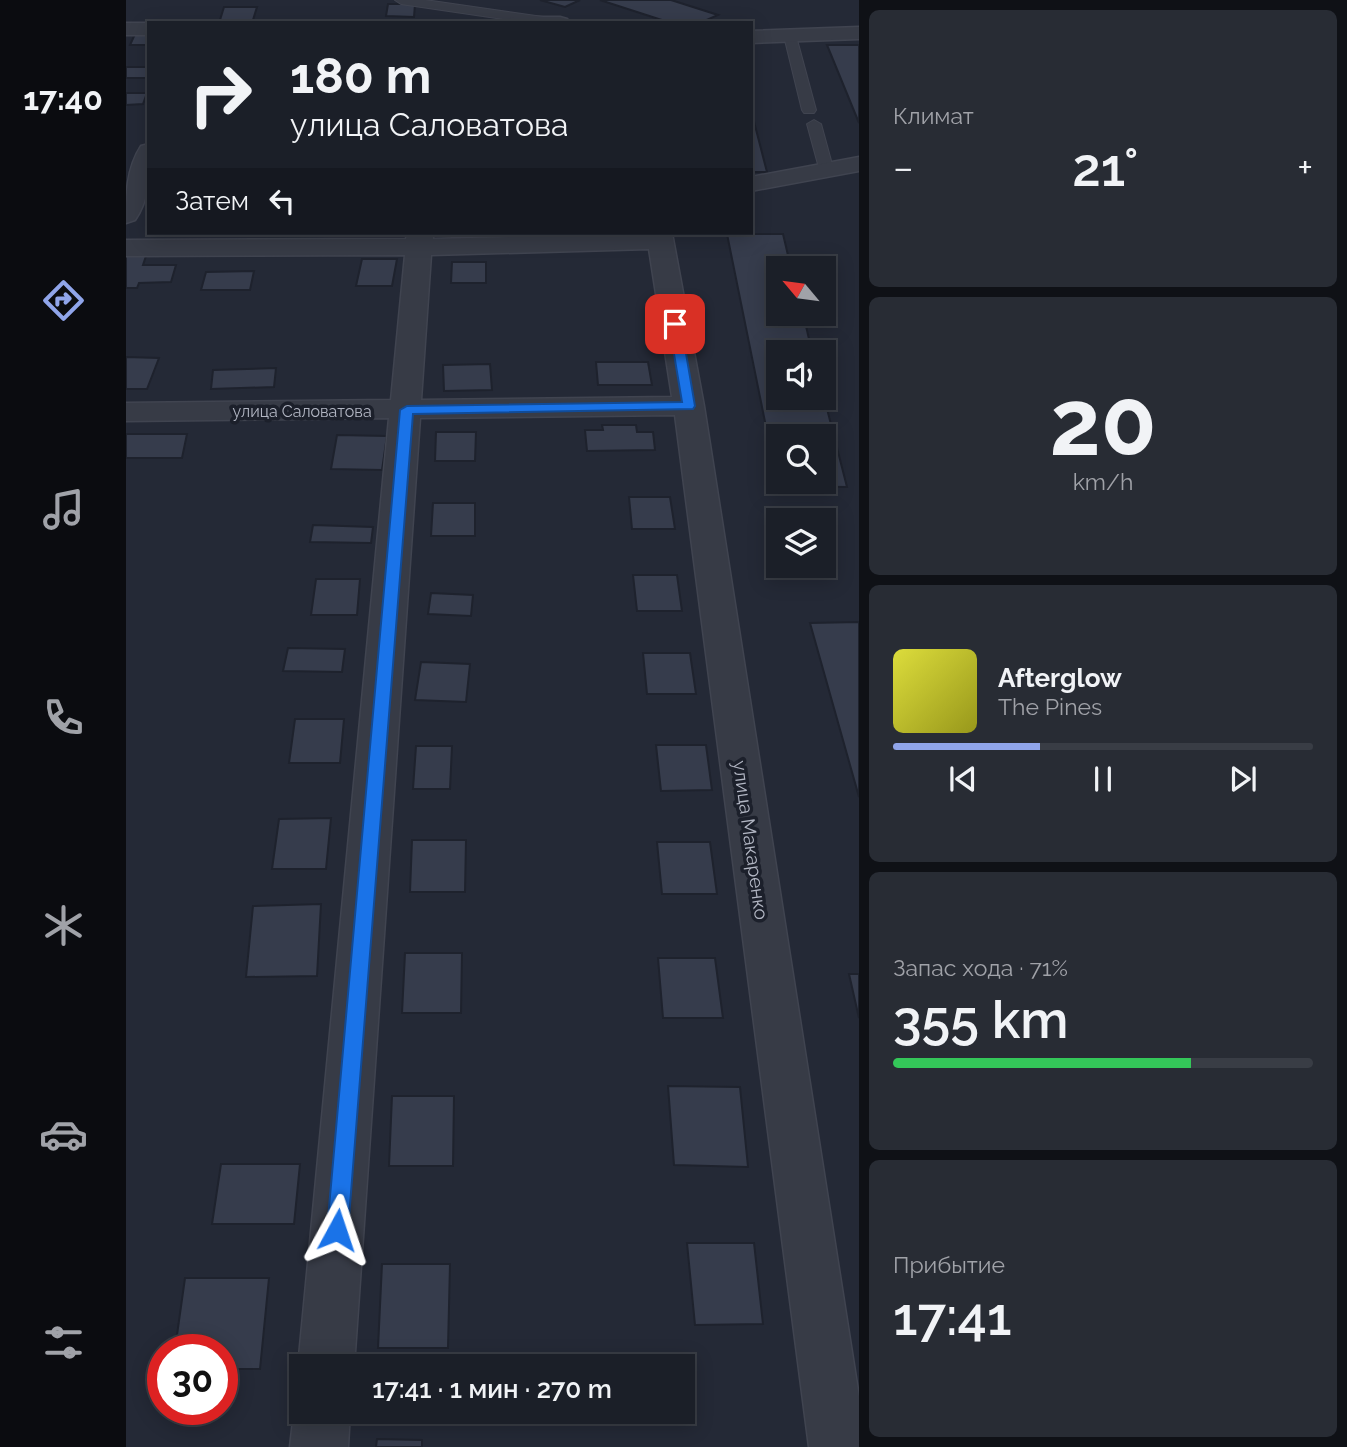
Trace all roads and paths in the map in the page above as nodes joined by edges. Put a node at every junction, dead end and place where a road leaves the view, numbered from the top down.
1 (401, 0) edge
2 (545, 21) edge
3 (126, 29) edge
4 (147, 29) edge
5 (859, 33) edge
6 (790, 36) junction
7 (753, 37) edge
8 (147, 157) edge
9 (859, 164) edge
10 (826, 169) junction
11 (753, 184) edge
12 (126, 215) edge
13 (660, 237) edge
14 (420, 240) edge
15 (126, 248) edge
16 (689, 406) junction
17 (407, 410) junction
18 (126, 412) edge
19 (327, 1354) edge
20 (321, 1424) edge
21 (319, 1447) edge
22 (838, 1447) edge

1 - 2 lane
3 - 4 street
5 - 6 street
6 - 7 street
6 - 10 lane
8 - 12 street
9 - 10 street
10 - 11 street
13 - 14 street
13 - 16 street, улица Макаренко
14 - 15 street
14 - 17 street
16 - 17 street, улица Саловатова
16 - 22 street, улица Макаренко
17 - 18 street, улица Саловатова
17 - 19 street
20 - 21 street

